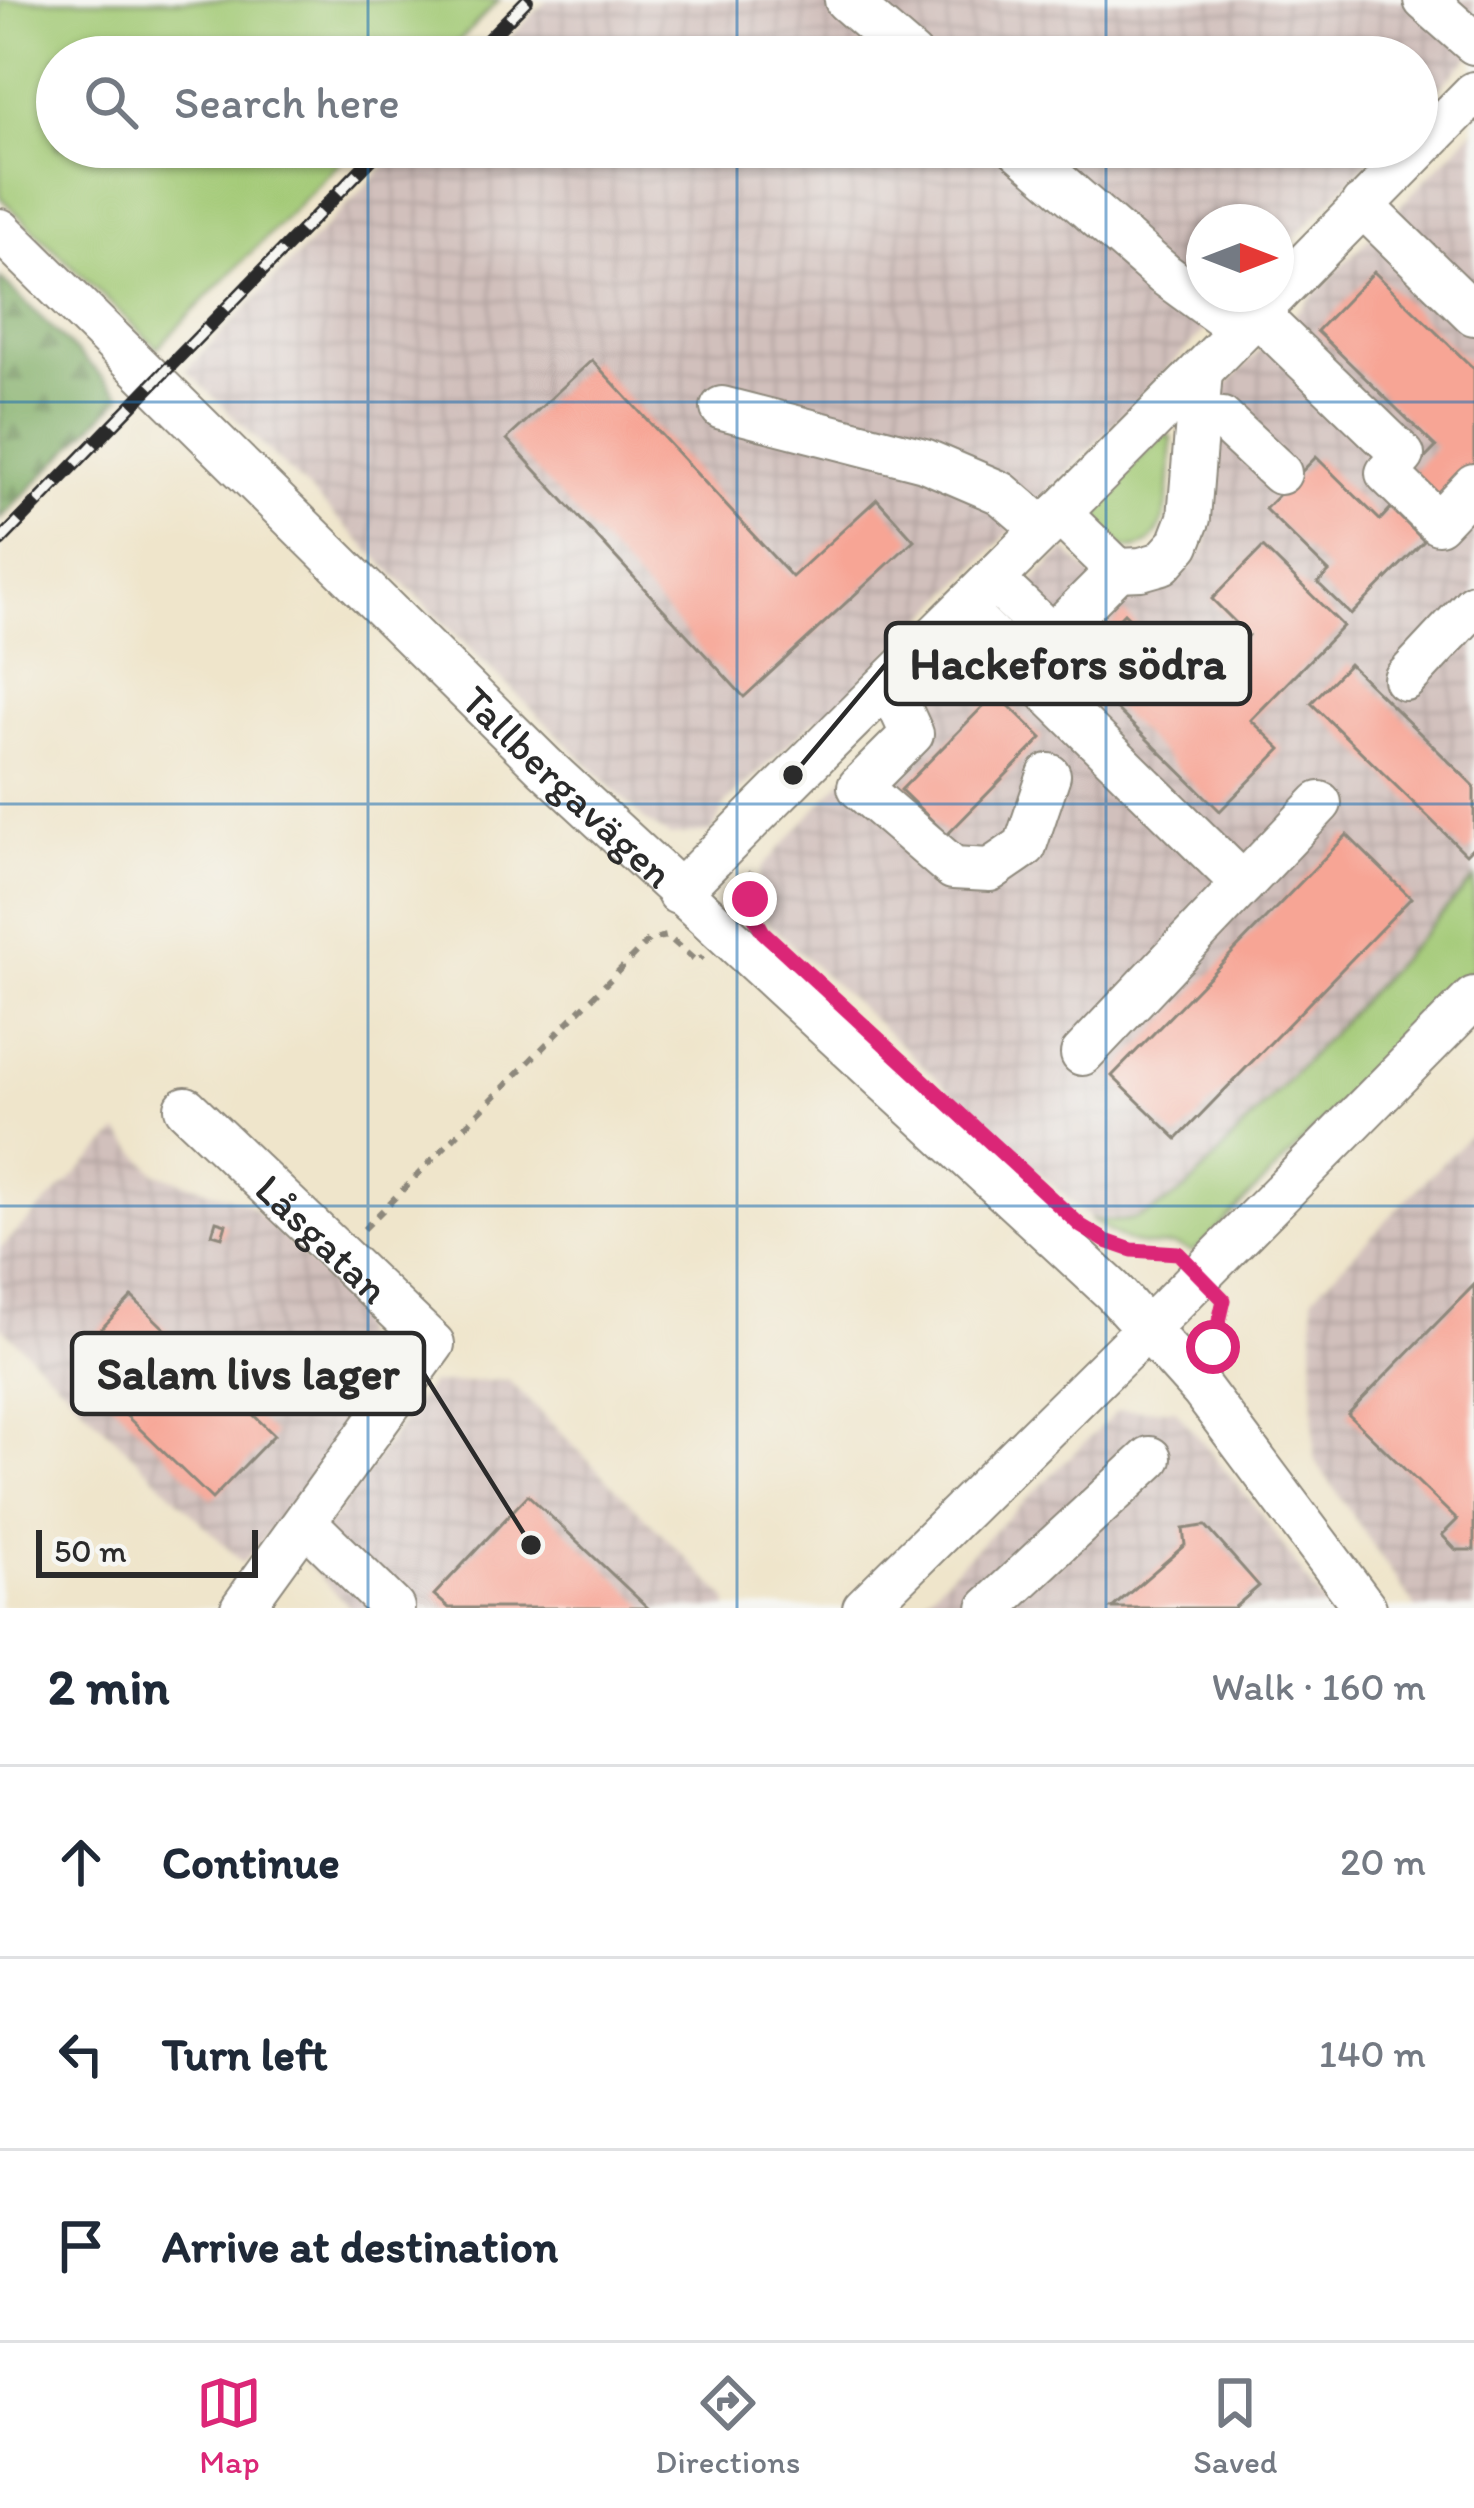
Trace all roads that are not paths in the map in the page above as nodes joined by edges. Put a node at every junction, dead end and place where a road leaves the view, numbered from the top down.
1 (846, 0) edge
2 (1425, 0) edge
3 (888, 36) edge
4 (1474, 44) edge
5 (1474, 93) edge
6 (1438, 129) edge
7 (1041, 168) edge
8 (1399, 168) edge
9 (1362, 205) junction
10 (0, 230) edge
11 (1294, 275) edge
12 (1186, 282) edge
13 (1258, 312) edge
14 (1266, 312) edge
15 (1474, 314) edge
16 (1201, 371) junction
17 (722, 408) dead end
18 (1197, 418) junction
19 (1280, 473) dead end
20 (1474, 485) edge
21 (1051, 521) junction
22 (1118, 570) junction
23 (979, 595) junction
24 (1474, 605) edge
25 (1405, 680) dead end
26 (889, 684) junction
27 (1049, 775) dead end
28 (1320, 803) dead end
29 (1243, 884) junction
30 (678, 893) junction
31 (1474, 998) edge
32 (1082, 1054) dead end
33 (185, 1108) dead end
34 (1148, 1328) junction
35 (1150, 1458) dead end
36 (304, 1522) junction
37 (242, 1608) edge
38 (393, 1608) edge
39 (864, 1608) edge
40 (989, 1608) edge
41 (1365, 1608) edge

1 - 3 street
2 - 4 street
5 - 6 street
7 - 12 street
8 - 9 street
9 - 11 street
9 - 15 street
10 - 30 street, Tallbergavägen
13 - 16 street
14 - 20 street
16 - 18 street
16 - 21 street
17 - 21 street
18 - 19 street
18 - 22 street
21 - 22 street
21 - 23 street
22 - 23 street
23 - 26 street
23 - 29 street
24 - 25 street
26 - 27 street
26 - 30 street
28 - 29 street
29 - 32 street
30 - 34 street, Tallbergavägen
31 - 34 street
33 - 36 street, Låsgatan
34 - 39 street
34 - 41 street, Tallbergavägen
35 - 40 street
36 - 37 street, Låsgatan
36 - 38 street

